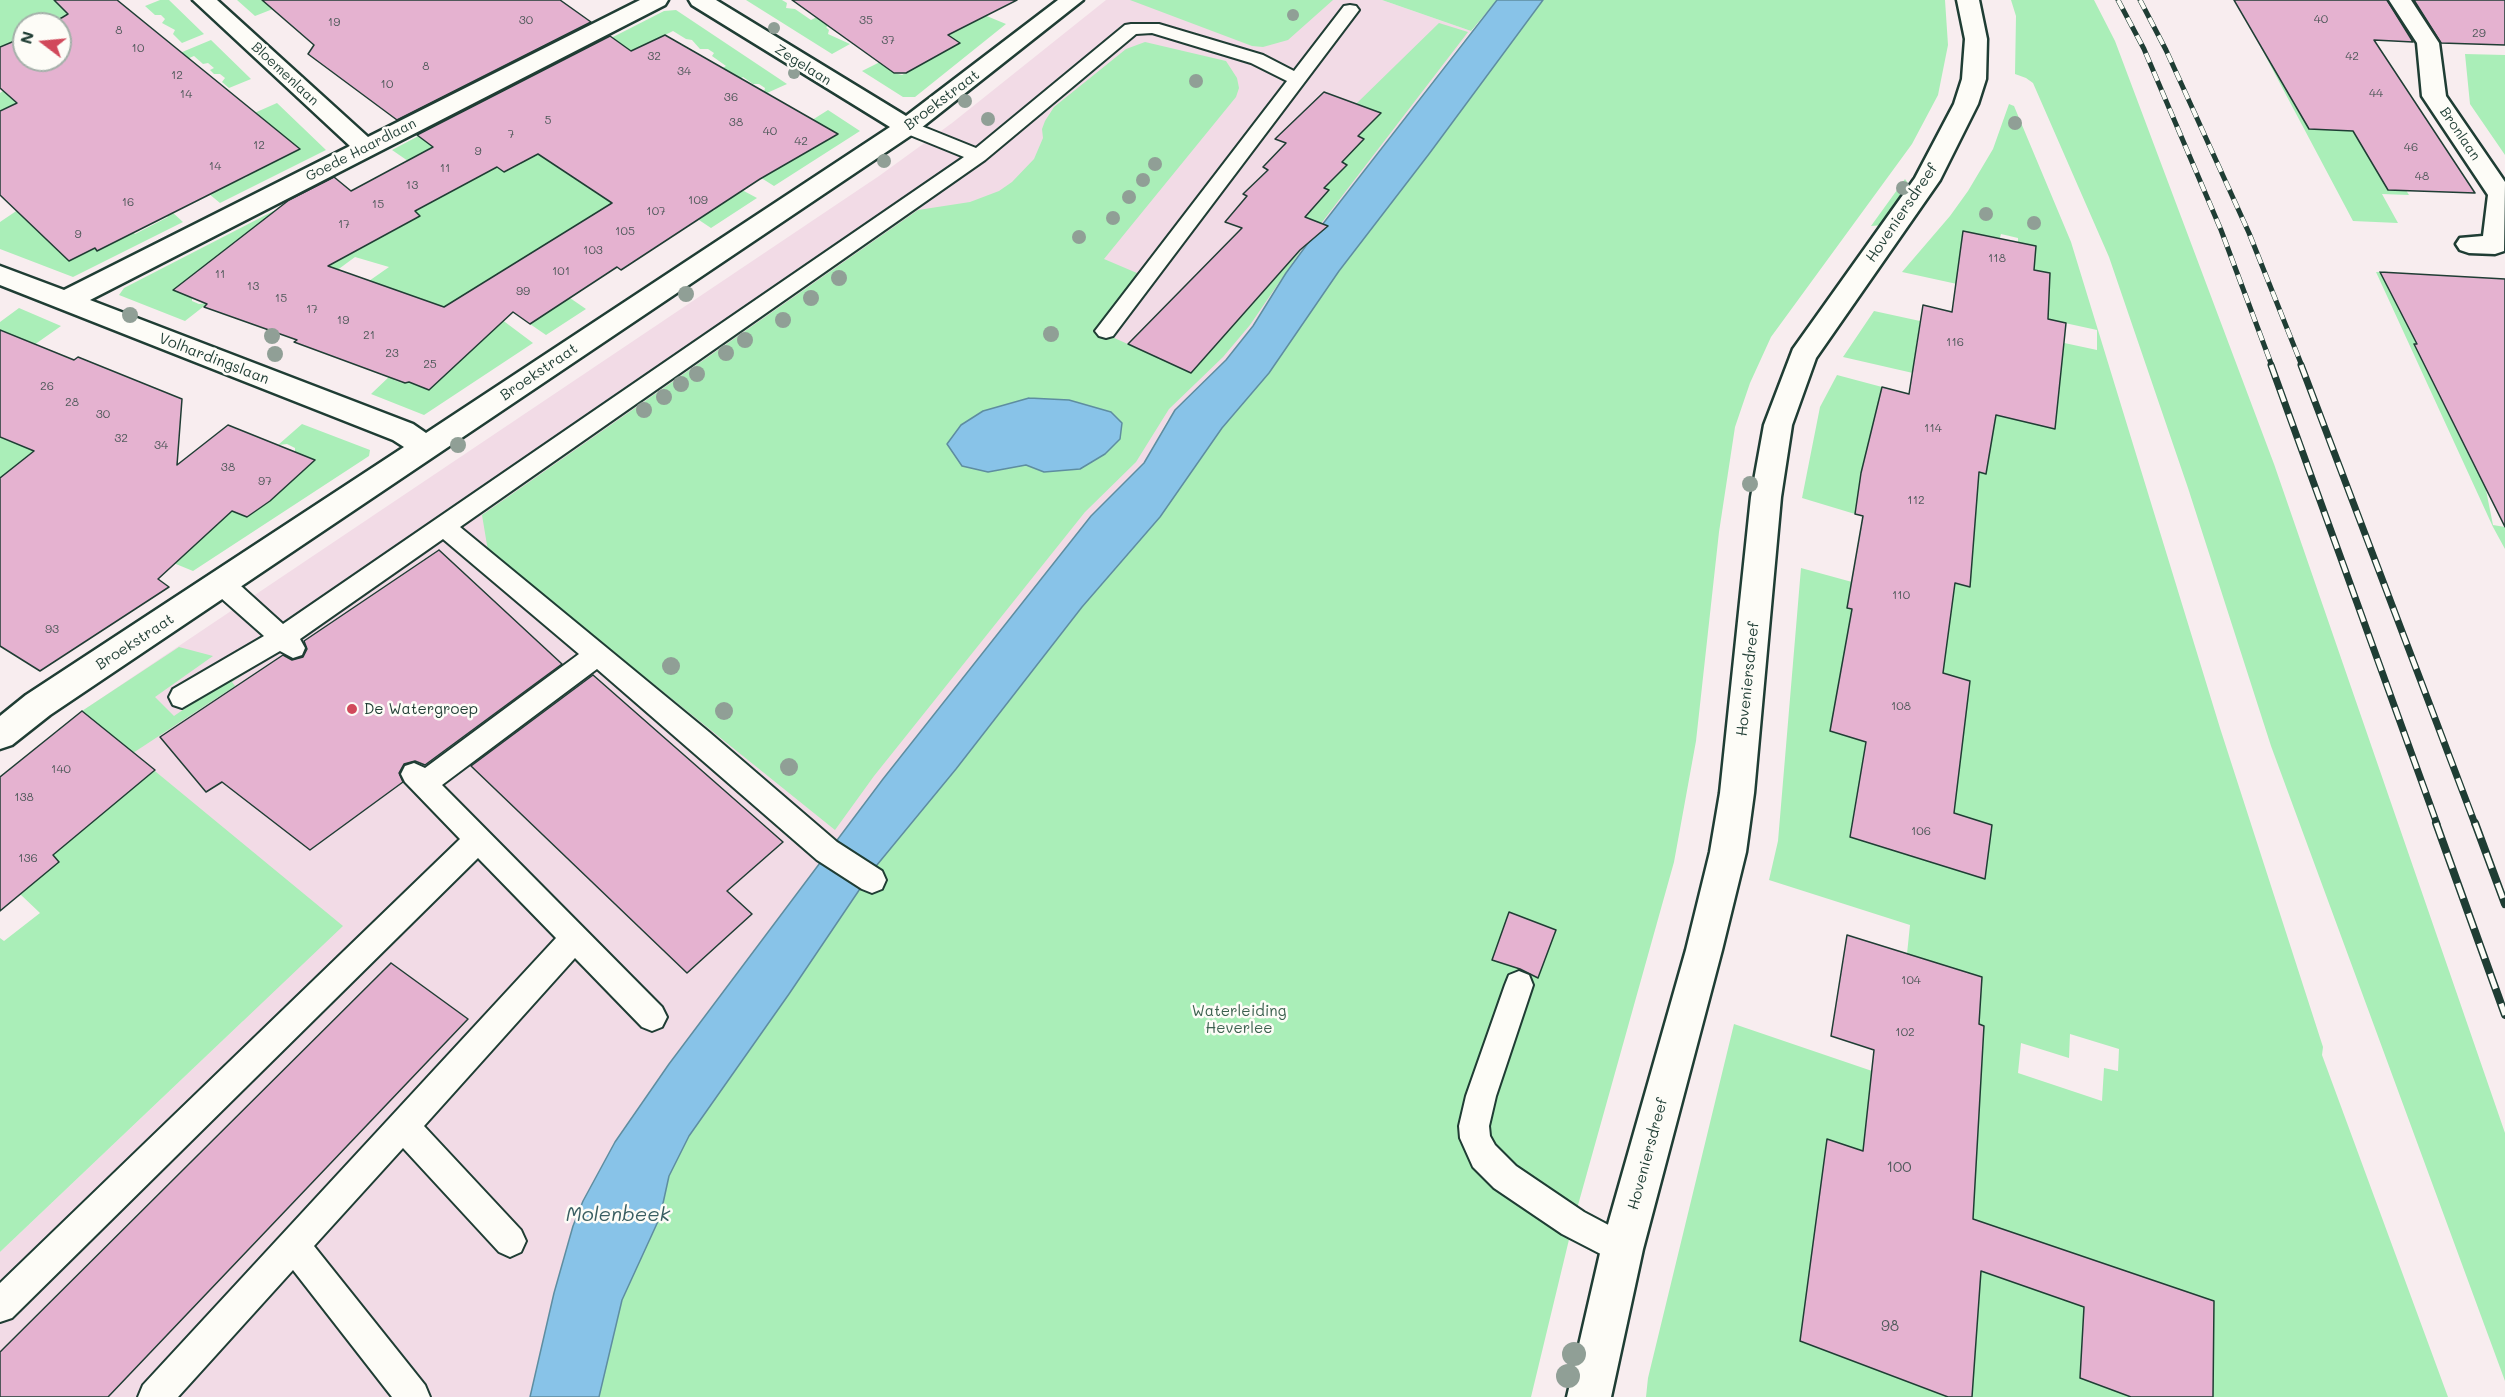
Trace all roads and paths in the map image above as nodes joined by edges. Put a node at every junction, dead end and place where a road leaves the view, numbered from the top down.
1 (204, 0) edge
2 (700, 0) edge
3 (1072, 0) edge
4 (1968, 0) edge
5 (2400, 0) edge
6 (653, 1) edge
7 (1350, 10) dead end
8 (1297, 79) junction
9 (907, 127) junction
10 (366, 148) junction
11 (978, 156) junction
12 (2469, 244) dead end
13 (0, 275) edge
14 (65, 301) junction
15 (1106, 331) dead end
16 (426, 447) junction
17 (443, 526) junction
18 (222, 584) junction
19 (287, 643) junction
20 (597, 655) junction
21 (182, 697) dead end
22 (0, 735) edge
23 (478, 840) junction
24 (872, 880) dead end
25 (574, 939) junction
26 (1519, 985) dead end
27 (652, 1017) dead end
28 (403, 1125) junction
29 (510, 1241) dead end
30 (294, 1246) junction
31 (1622, 1249) junction
32 (0, 1306) edge
33 (161, 1394) edge
34 (413, 1397) edge
35 (1589, 1397) edge

1 - 10 street, Bloemenlaan
2 - 9 street, Zegelaan
3 - 9 street, Broekstraat
4 - 31 street, Hoveniersdreef
5 - 12 street, Bronlaan
6 - 10 street, Goede Haardlaan
7 - 8 lane
8 - 11 lane
8 - 15 lane
9 - 11 lane
9 - 16 street, Broekstraat
10 - 14 street, Goede Haardlaan
11 - 17 lane
13 - 14 street, Volhardingslaan
14 - 16 street, Volhardingslaan
16 - 18 street, Broekstraat
17 - 19 lane
17 - 20 lane
18 - 19 lane
18 - 22 street, Broekstraat
19 - 21 lane
20 - 23 lane
20 - 24 lane
23 - 25 lane
23 - 32 lane
25 - 27 lane
25 - 28 lane
26 - 31 lane
28 - 29 lane
28 - 30 lane
30 - 33 lane
30 - 34 lane
31 - 35 street, Hoveniersdreef

